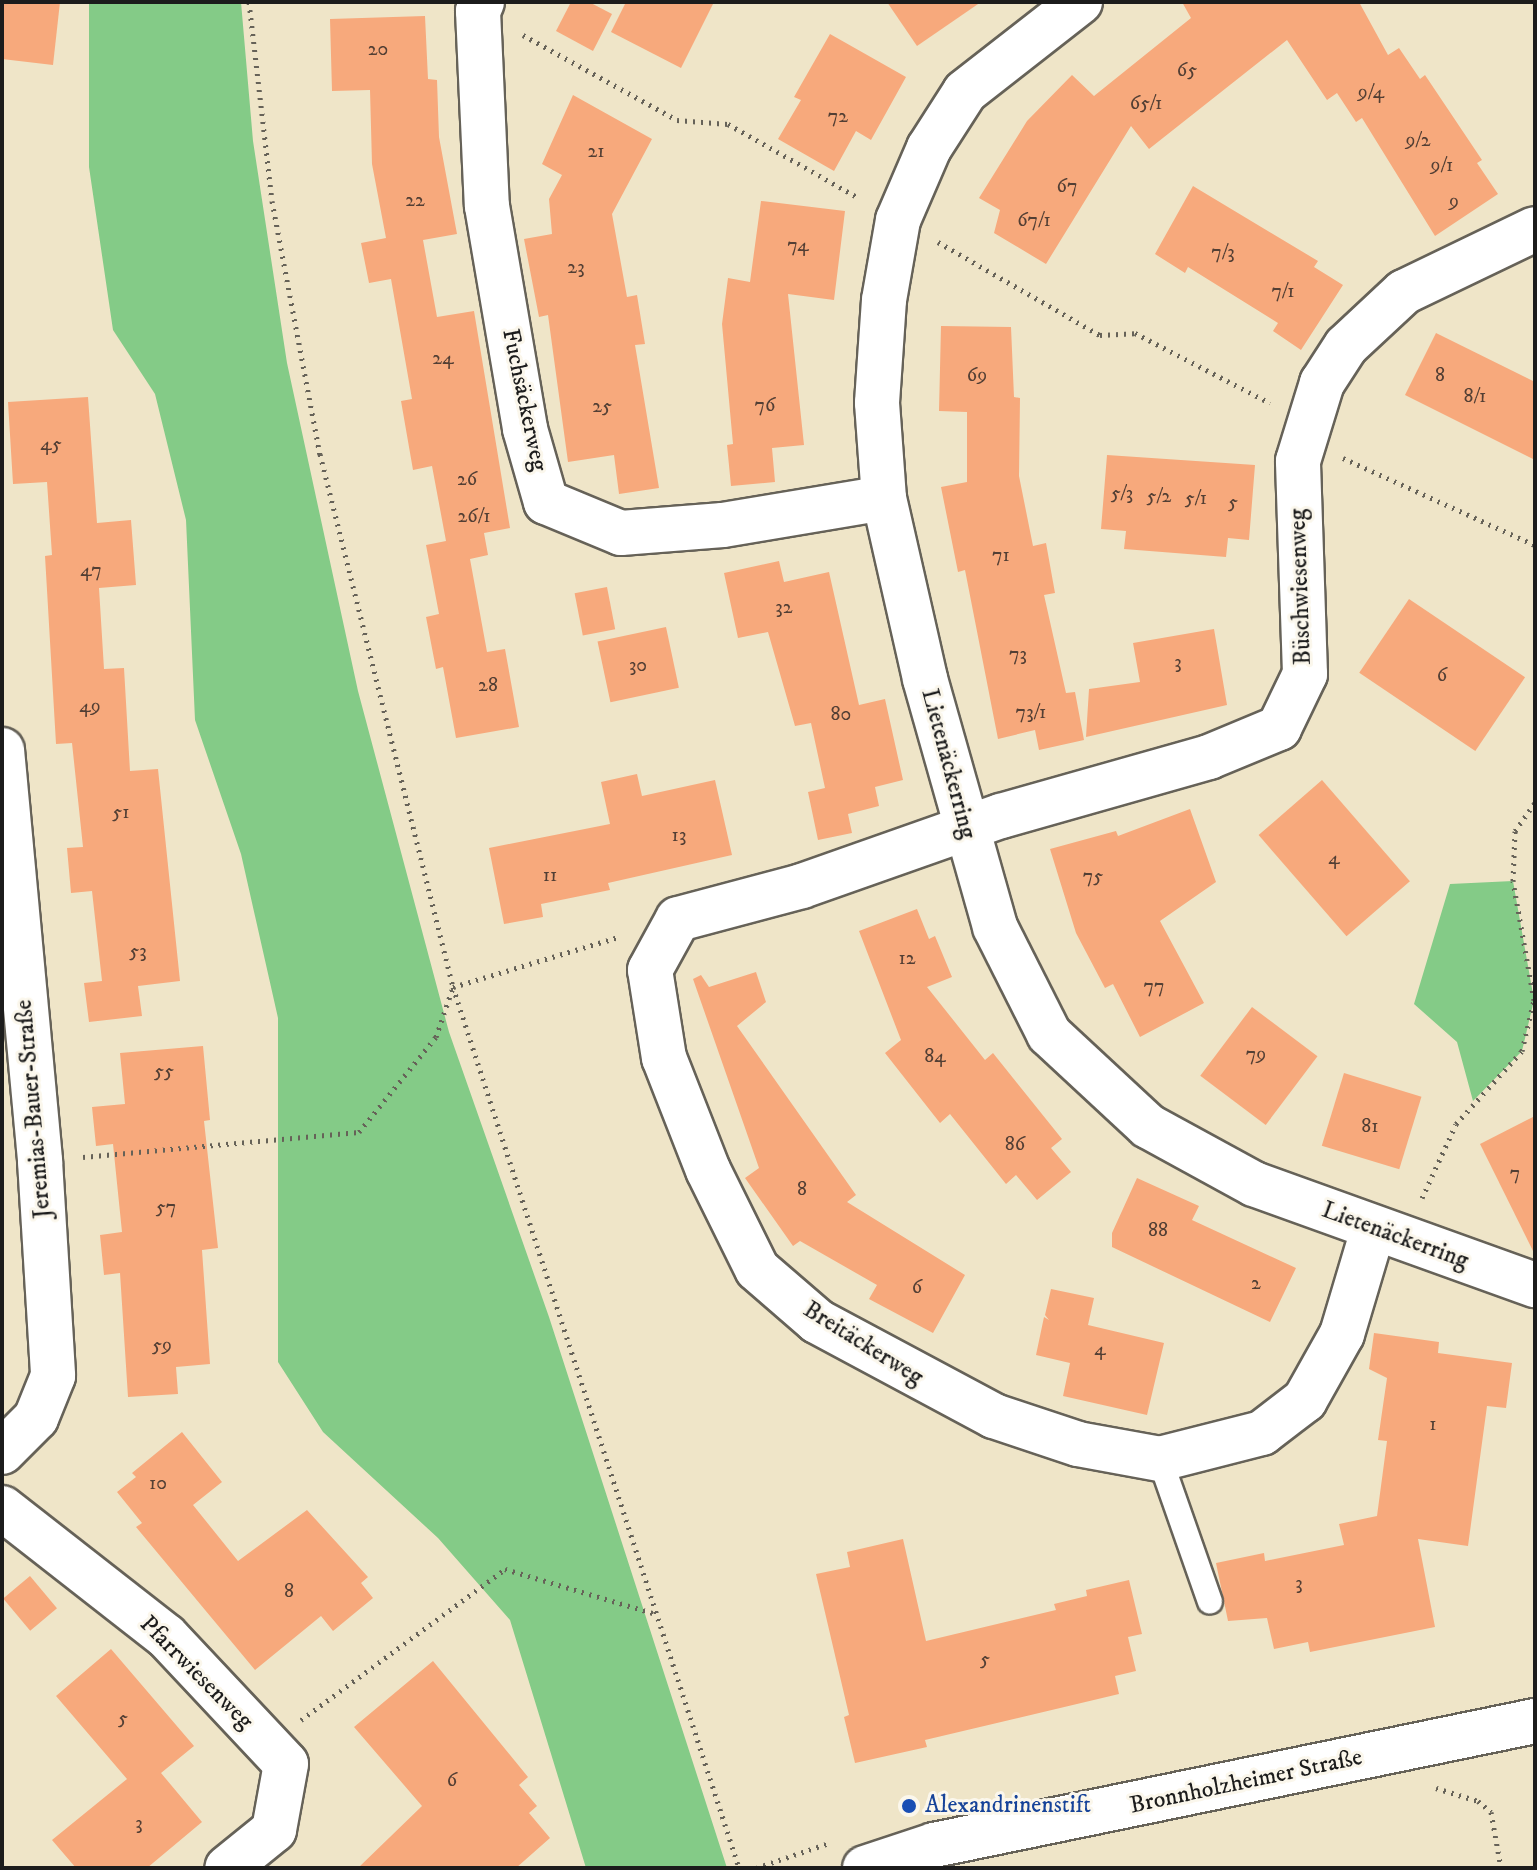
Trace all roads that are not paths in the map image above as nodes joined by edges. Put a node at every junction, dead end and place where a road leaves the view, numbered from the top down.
1 (1080, 2) edge
2 (480, 6) edge
3 (1535, 229) edge
4 (884, 498) junction
5 (2, 750) edge
6 (965, 830) junction
7 (1388, 1235) junction
8 (1535, 1285) edge
9 (2, 1452) edge
10 (1160, 1459) junction
11 (2, 1508) edge
12 (1210, 1602) dead end
13 (1535, 1721) edge
14 (227, 1868) edge
15 (865, 1868) edge

1 - 4 street, Lietenäckerring
2 - 4 street, Fuchsäckerweg
3 - 6 street, Büschwiesenweg
4 - 6 street, Lietenäckerring
5 - 9 street, Jeremias-Bauer-Straße
6 - 7 street, Lietenäckerring
6 - 10 street, Breitäckerweg
7 - 8 street, Lietenäckerring
7 - 10 street, Breitäckerweg
10 - 12 lane
11 - 14 street, Pfarrwiesenweg
13 - 15 street, Bronnholzheimer Straße

